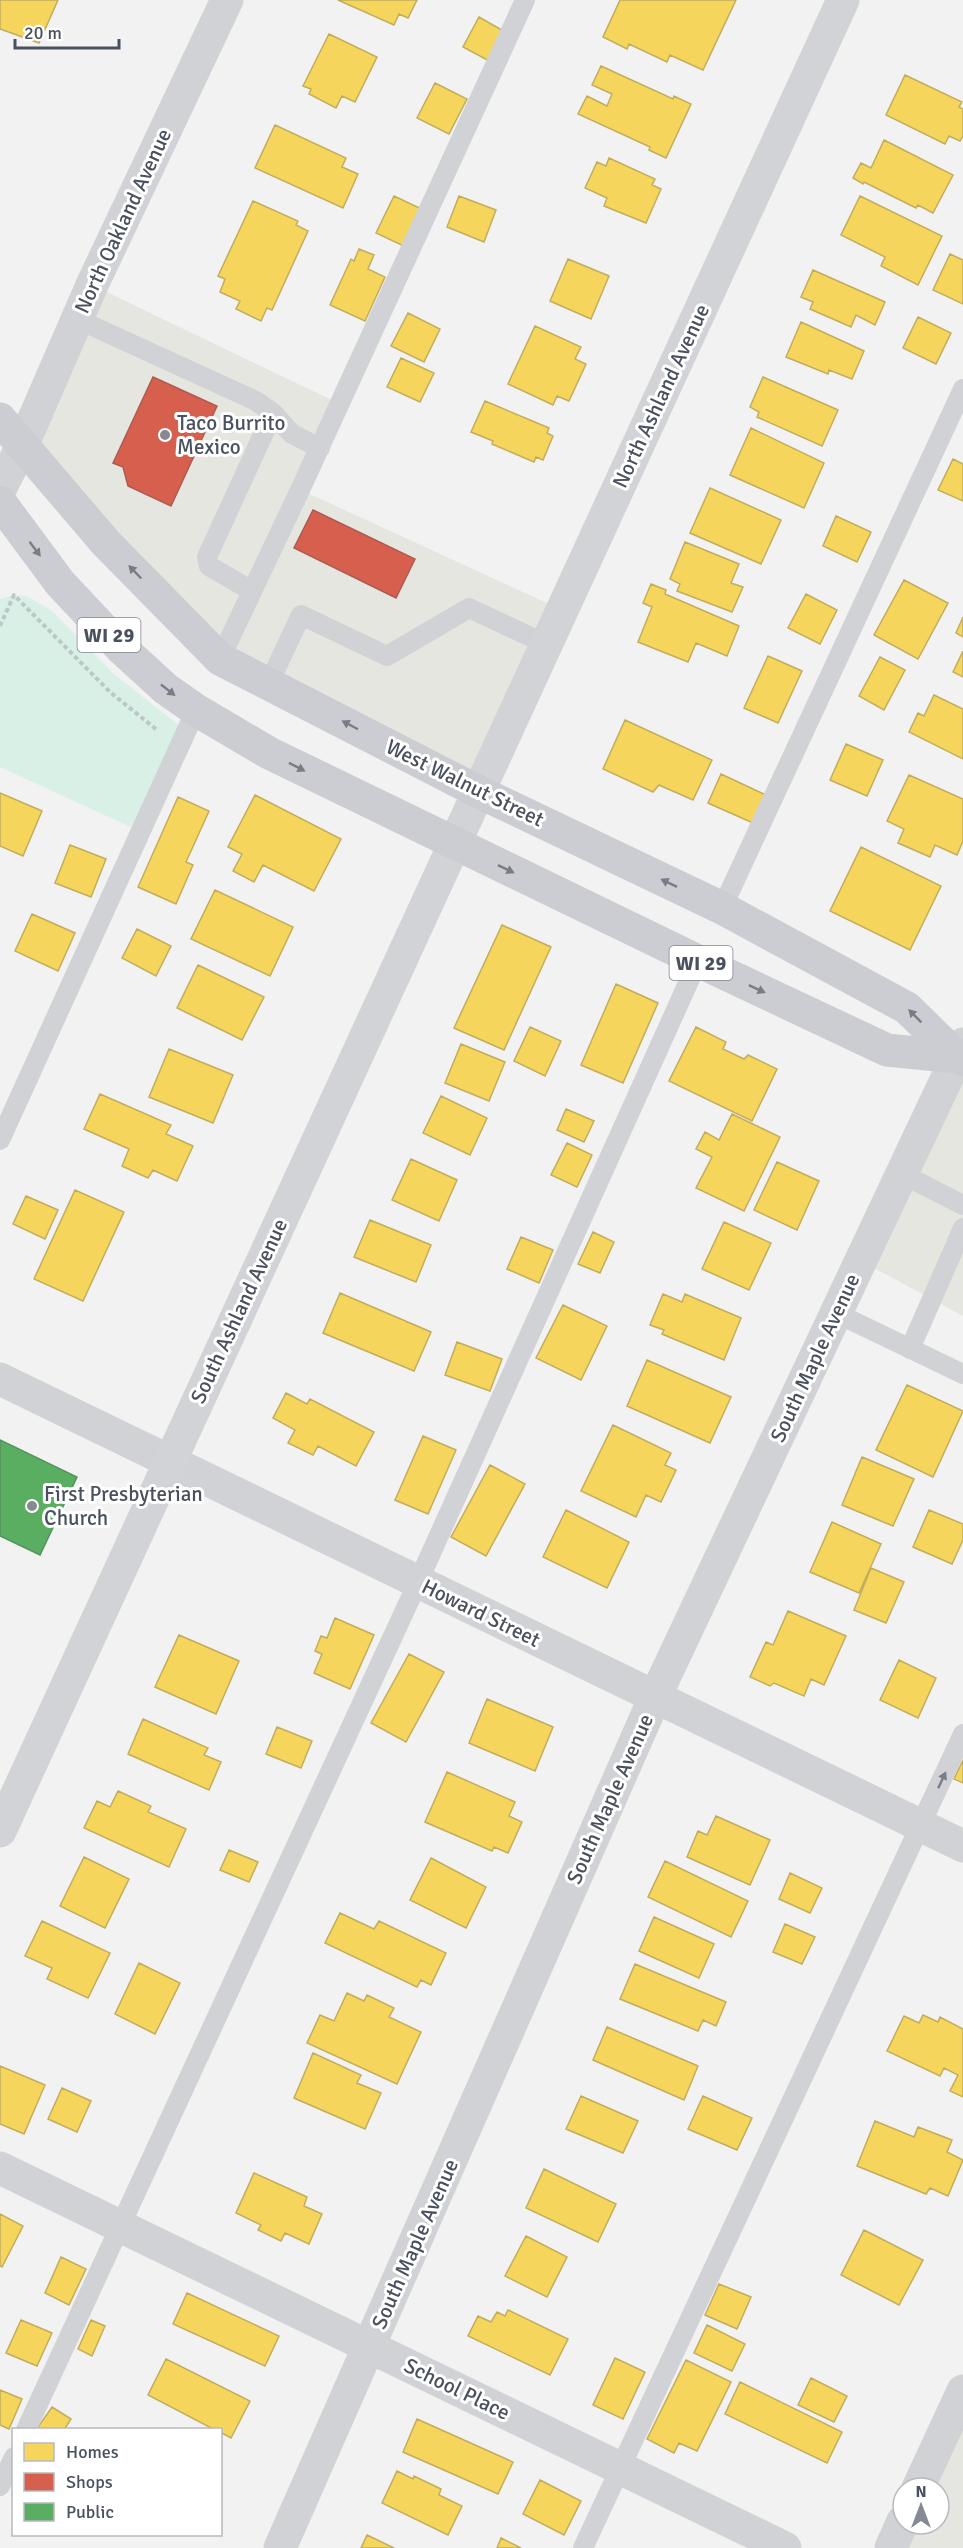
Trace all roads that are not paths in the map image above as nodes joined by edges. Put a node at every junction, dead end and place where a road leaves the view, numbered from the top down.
1 (227, 0) edge
2 (525, 0) edge
3 (843, 0) edge
4 (77, 319) junction
5 (963, 389) edge
6 (273, 413) junction
7 (0, 419) edge
8 (23, 444) junction
9 (320, 448) junction
10 (0, 489) edge
11 (0, 502) edge
12 (252, 591) junction
13 (546, 644) junction
14 (220, 659) junction
15 (269, 683) junction
16 (196, 710) junction
17 (477, 791) junction
18 (453, 843) junction
19 (722, 908) junction
20 (698, 961) junction
21 (961, 1054) edge
22 (0, 1140) edge
23 (902, 1174) junction
24 (963, 1205) edge
25 (963, 1228) edge
26 (836, 1313) junction
27 (910, 1349) junction
28 (963, 1374) edge
29 (0, 1379) edge
30 (170, 1462) junction
31 (418, 1582) junction
32 (655, 1697) junction
33 (963, 1734) edge
34 (921, 1826) junction
35 (0, 1831) edge
36 (963, 1846) edge
37 (0, 2168) edge
38 (120, 2226) junction
39 (370, 2347) junction
40 (963, 2391) edge
41 (27, 2428) edge
42 (12, 2461) edge
43 (621, 2469) junction
44 (924, 2476) edge
45 (0, 2486) edge
46 (280, 2548) edge
47 (583, 2548) edge
48 (785, 2548) edge

1 - 4 street, North Oakland Avenue
2 - 9 lane
3 - 13 main road, North Ashland Avenue
4 - 6 lane
4 - 8 street, North Oakland Avenue
5 - 19 lane
6 - 9 lane
6 - 12 lane
7 - 8 main road, WI 29
8 - 10 street, North Oakland Avenue
14 -> 8 main road, West Walnut Street / WI 29
9 - 12 lane
11 -> 16 main road, WI 29
12 - 14 lane
13 - 15 lane
13 - 17 main road, North Ashland Avenue
14 - 15 main road, West Walnut Street / WI 29
17 -> 15 main road, West Walnut Street / WI 29
16 -> 18 main road, WI 29
16 - 22 lane
17 - 18 main road, South Ashland Avenue
19 -> 17 main road, West Walnut Street / WI 29
18 -> 20 main road, WI 29
18 - 30 main road, South Ashland Avenue
21 -> 19 main road, West Walnut Street / WI 29
20 -> 21 main road, WI 29
20 - 31 lane
21 - 23 street, South Maple Avenue
23 - 24 lane
23 - 26 street, South Maple Avenue
25 - 27 lane
26 - 27 lane
26 - 32 street, South Maple Avenue
27 - 28 lane
29 - 30 street, Howard Street
30 - 31 street, Howard Street
30 - 35 main road, South Ashland Avenue
31 - 32 street, Howard Street
31 - 38 lane
32 - 34 street, Howard Street
32 - 39 street, South Maple Avenue
34 -> 33 lane
34 - 36 street, Howard Street
34 - 43 lane
37 - 38 street, School Place
38 - 39 street, School Place
38 - 41 lane
39 - 43 street, School Place
39 - 46 street, South Maple Avenue
40 - 44 street
42 - 45 lane
43 - 47 lane
43 - 48 street, School Place

